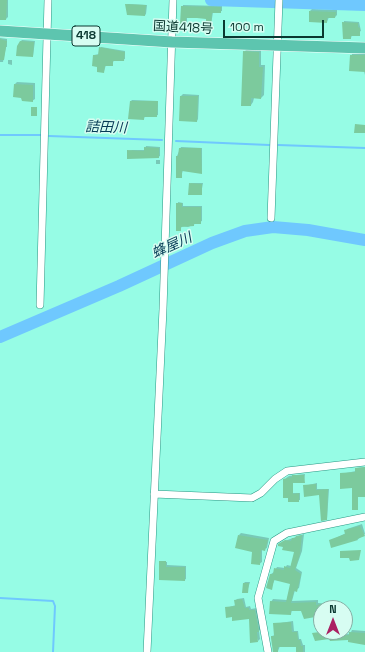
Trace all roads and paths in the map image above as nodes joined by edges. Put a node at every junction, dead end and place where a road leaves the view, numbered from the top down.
1 (48, 0) edge
2 (173, 1) edge
3 (279, 2) edge
4 (0, 31) edge
5 (48, 34) junction
6 (172, 42) junction
7 (278, 47) junction
8 (365, 48) edge
9 (271, 218) dead end
10 (40, 306) dead end
11 (365, 462) edge
12 (154, 494) junction
13 (365, 517) edge
14 (147, 652) edge
15 (268, 652) edge

1 - 5 street
2 - 6 street
3 - 7 street
4 - 5 highway, 国道418号 / 418
5 - 6 highway, 国道418号 / 418
5 - 10 street
6 - 7 highway, 国道418号 / 418
6 - 12 street
7 - 8 highway, 国道418号 / 418
7 - 9 street
11 - 12 street
12 - 14 street
13 - 15 street

